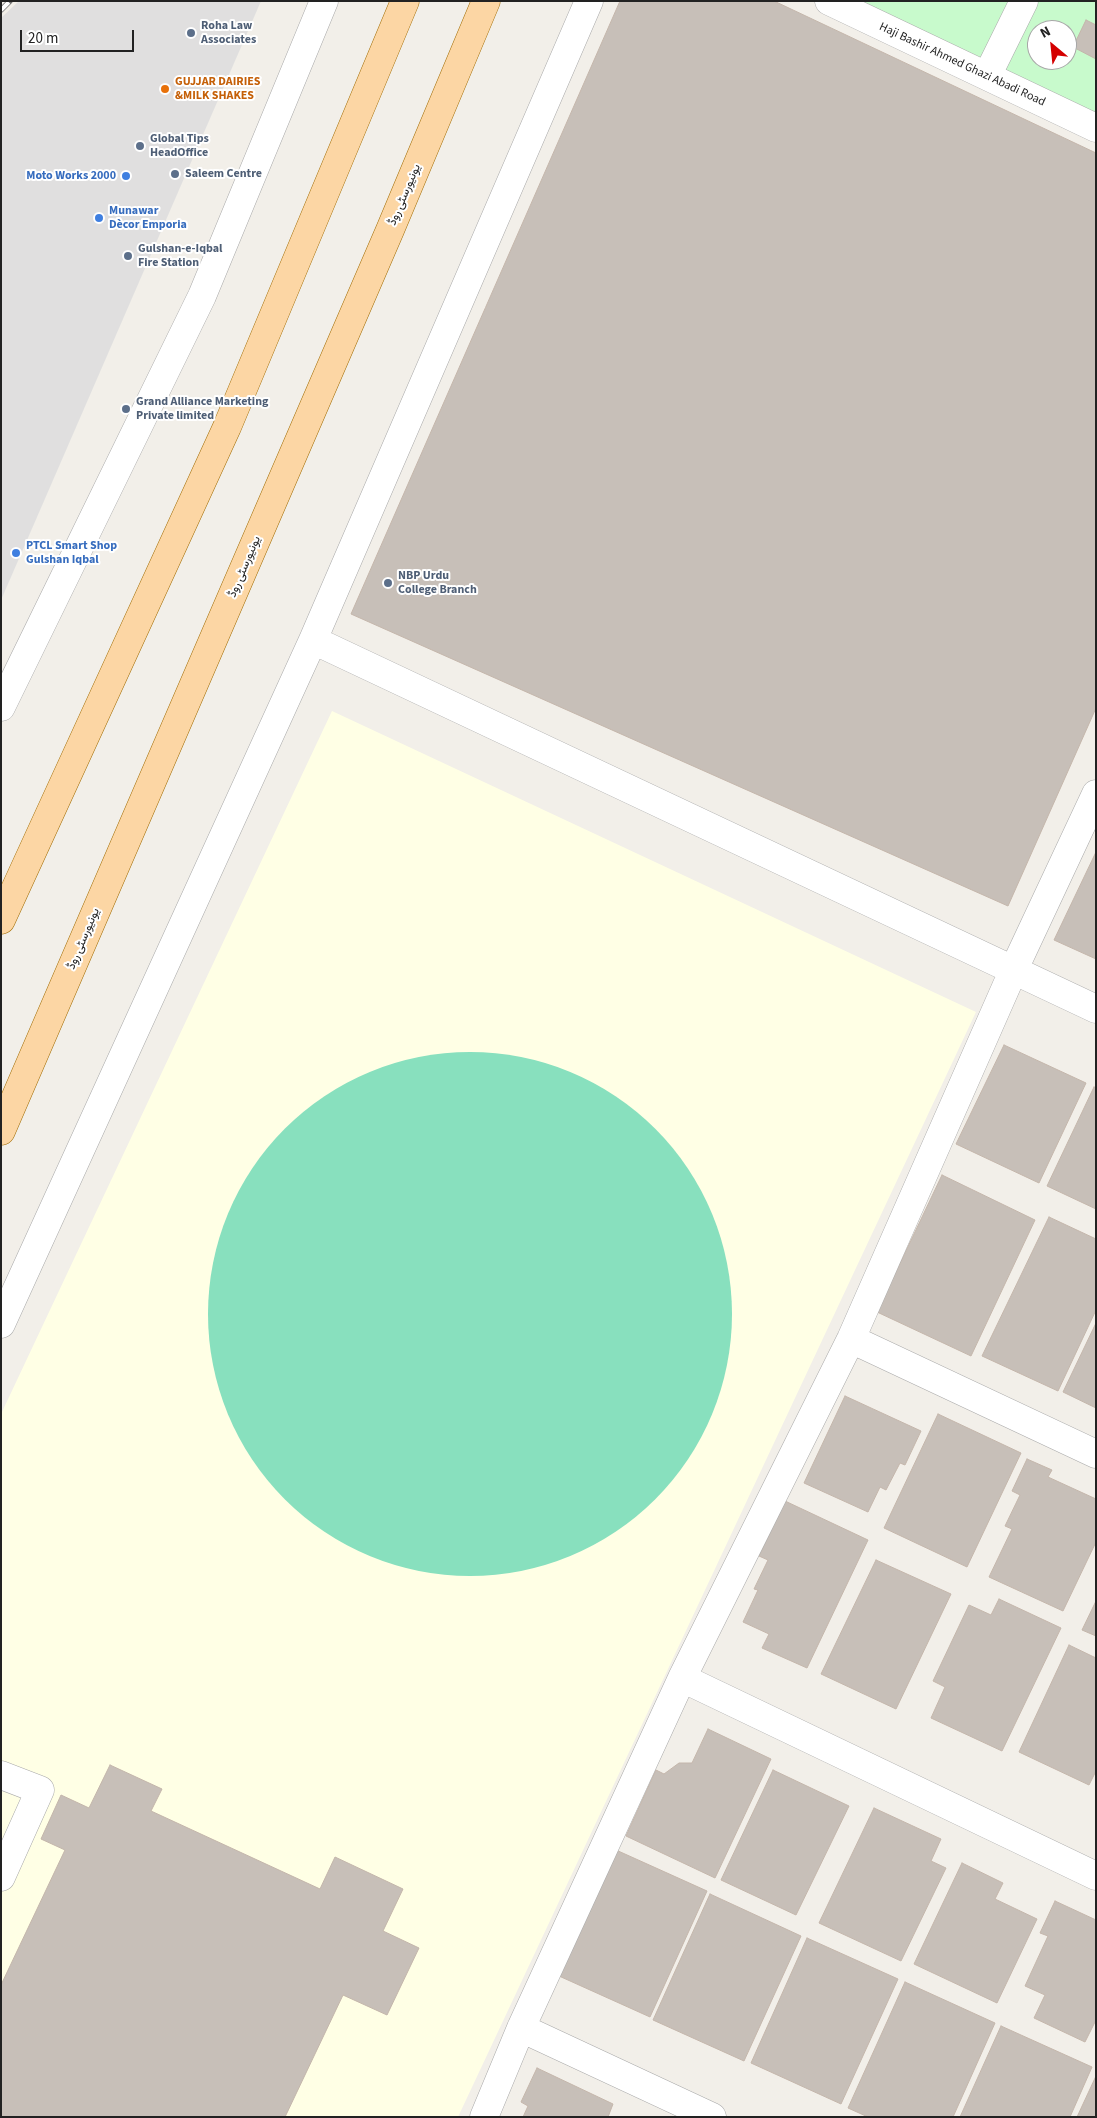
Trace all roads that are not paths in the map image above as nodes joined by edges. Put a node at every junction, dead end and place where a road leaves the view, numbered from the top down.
1 (324, 1) edge
2 (405, 1) edge
3 (486, 1) edge
4 (589, 1) edge
5 (829, 1) edge
6 (1024, 1) edge
7 (987, 76) junction
8 (1096, 128) edge
9 (313, 640) junction
10 (1, 707) edge
11 (1096, 794) edge
12 (1, 920) edge
13 (1014, 969) junction
14 (1096, 1009) edge
15 (1, 1131) edge
16 (1, 1324) edge
17 (851, 1339) junction
18 (1096, 1454) edge
19 (682, 1678) junction
20 (1, 1775) edge
21 (1096, 1876) edge
22 (1, 1877) edge
23 (521, 2028) junction
24 (484, 2117) edge
25 (712, 2117) edge

1 - 10 street
2 - 12 main road
3 - 15 main road, یونیورسٹی روڈ
4 - 9 street
5 - 7 street, Haji Bashir Ahmed Ghazi Abadi Road
6 - 7 street
7 - 8 street, Haji Bashir Ahmed Ghazi Abadi Road
9 - 13 street
9 - 16 street
11 - 13 street
13 - 14 street
13 - 17 street
17 - 18 street
17 - 19 street
19 - 21 street
19 - 23 street
20 - 22 street
23 - 24 street
23 - 25 street

